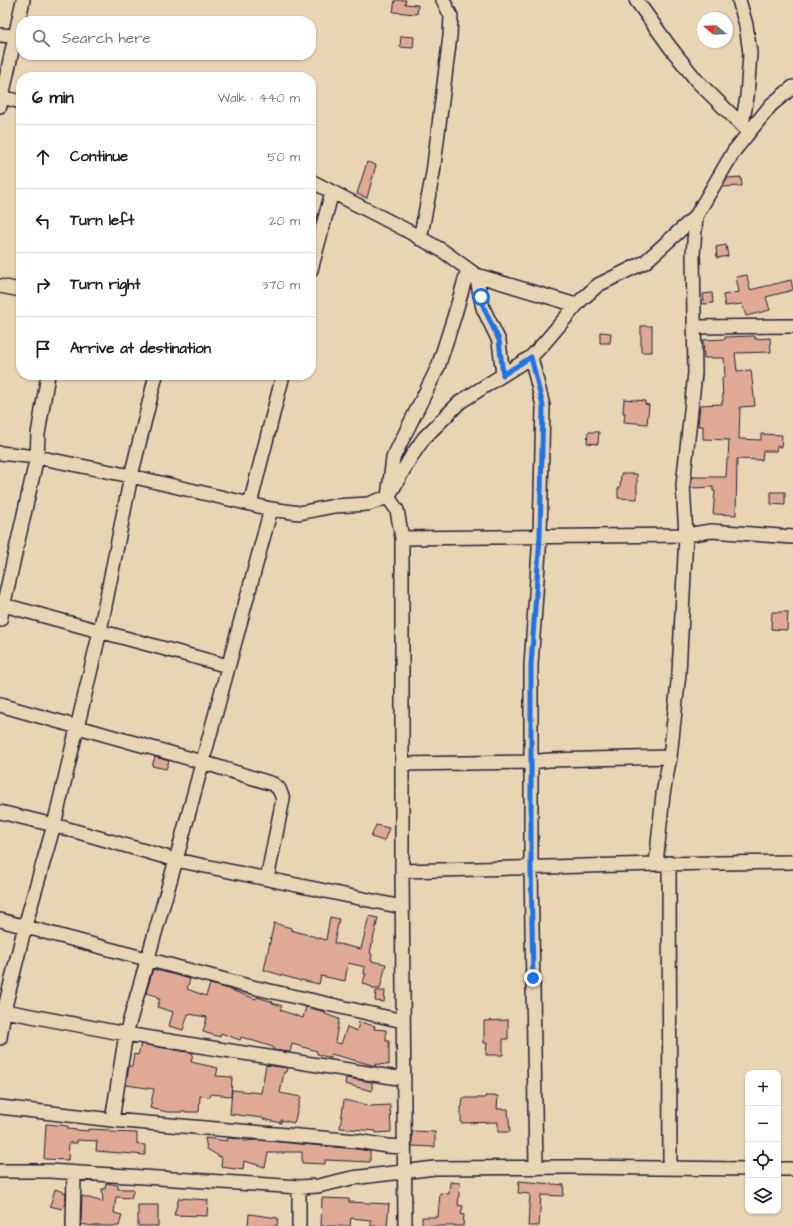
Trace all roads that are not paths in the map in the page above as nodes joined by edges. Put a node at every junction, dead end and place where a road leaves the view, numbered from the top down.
1 (23, 0) edge
2 (443, 0) edge
3 (454, 0) edge
4 (636, 0) edge
5 (739, 0) edge
6 (19, 16) edge
7 (451, 16) junction
8 (16, 32) edge
9 (0, 35) edge
10 (15, 36) junction
11 (793, 87) edge
12 (1, 102) edge
13 (16, 102) edge
14 (745, 128) junction
15 (316, 184) edge
16 (332, 192) junction
17 (696, 216) junction
18 (420, 239) junction
19 (316, 251) edge
20 (472, 272) junction
21 (0, 286) edge
22 (16, 289) edge
23 (576, 305) junction
24 (793, 326) edge
25 (694, 327) junction
26 (531, 357) junction
27 (503, 375) junction
28 (47, 380) edge
29 (155, 380) edge
30 (282, 380) edge
31 (0, 453) edge
32 (37, 457) junction
33 (131, 476) junction
34 (388, 497) junction
35 (250, 504) junction
36 (271, 509) junction
37 (686, 535) junction
38 (540, 536) junction
39 (793, 536) edge
40 (402, 538) junction
41 (2, 604) edge
42 (0, 620) edge
43 (100, 631) junction
44 (228, 666) junction
45 (0, 705) edge
46 (77, 728) junction
47 (670, 757) junction
48 (202, 762) junction
49 (531, 762) junction
50 (402, 764) junction
51 (0, 812) edge
52 (54, 825) junction
53 (176, 860) junction
54 (793, 862) edge
55 (663, 864) junction
56 (531, 868) junction
57 (402, 871) junction
58 (267, 879) junction
59 (402, 907) junction
60 (0, 920) edge
61 (25, 926) junction
62 (148, 959) junction
63 (2, 1011) edge
64 (403, 1021) junction
65 (126, 1034) junction
66 (0, 1038) edge
67 (404, 1079) junction
68 (0, 1107) edge
69 (112, 1120) junction
70 (404, 1147) junction
71 (536, 1168) junction
72 (670, 1168) junction
73 (745, 1169) edge
74 (781, 1169) edge
75 (793, 1169) edge
76 (0, 1171) edge
77 (405, 1171) junction
78 (74, 1173) junction
79 (298, 1187) junction
80 (73, 1226) edge
81 (299, 1226) edge
82 (405, 1226) edge

1 - 6 street
2 - 7 street
3 - 7 street
4 - 14 street
5 - 14 street
7 - 18 street
8 - 10 street
9 - 10 street
10 - 12 street
11 - 14 street
12 - 13 street
14 - 17 street
15 - 16 street
16 - 18 street
16 - 19 street
17 - 23 street
17 - 25 street
18 - 20 street
20 - 23 street
20 - 27 street
20 - 34 street
21 - 22 street
23 - 26 street
24 - 25 street
25 - 37 street
26 - 27 street
26 - 38 street
27 - 34 street
28 - 32 street
29 - 33 street
30 - 35 street
31 - 32 street
32 - 33 street
32 - 41 street
33 - 35 street
33 - 43 street
34 - 36 street
34 - 40 street
35 - 36 street
36 - 44 street
37 - 38 street
37 - 39 street
37 - 47 street
38 - 40 street
38 - 49 street
40 - 50 street
41 - 42 street
41 - 43 street
43 - 44 street
43 - 46 street
44 - 48 street
45 - 46 street
46 - 48 street
46 - 52 street
47 - 49 street
47 - 55 street
48 - 53 street
48 - 58 street
49 - 50 street
49 - 56 street
50 - 57 street
51 - 52 street
52 - 53 street
52 - 61 street
53 - 58 street
53 - 62 street
54 - 55 street
55 - 56 street
55 - 72 street
56 - 57 street
56 - 71 street
57 - 59 street
58 - 59 street
59 - 64 street
60 - 61 street
61 - 62 street
61 - 63 street
62 - 64 street
62 - 65 street
63 - 65 street
63 - 66 street
64 - 67 street
65 - 67 street
65 - 69 street
67 - 70 street
68 - 69 street
69 - 70 street
70 - 77 street
71 - 72 street
71 - 77 street
72 - 73 street
74 - 75 street
76 - 78 street
77 - 79 street
77 - 82 street
78 - 79 street
78 - 80 street
79 - 81 street

